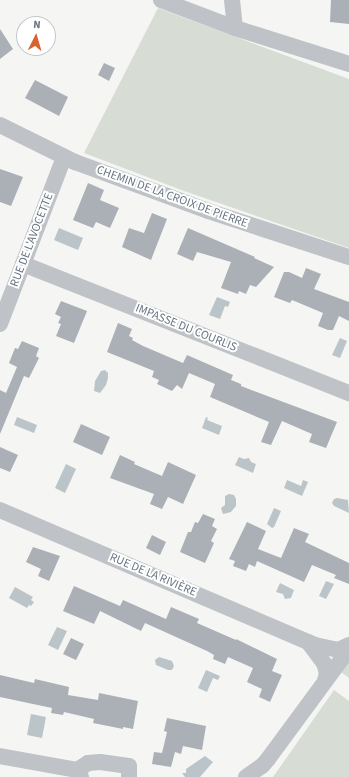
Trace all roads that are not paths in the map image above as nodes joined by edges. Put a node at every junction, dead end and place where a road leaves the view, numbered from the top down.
1 (161, 0) edge
2 (232, 0) edge
3 (235, 28) junction
4 (349, 64) edge
5 (0, 125) edge
6 (64, 157) junction
7 (349, 257) edge
8 (23, 264) junction
9 (0, 324) edge
10 (349, 392) edge
11 (0, 510) edge
12 (307, 641) junction
13 (349, 645) edge
14 (349, 649) edge
15 (325, 681) junction
16 (0, 756) edge
17 (79, 774) edge
18 (129, 777) edge
19 (246, 777) edge

1 - 3 street
2 - 3 street
3 - 4 street
5 - 6 street, CHEMIN DE LA CROIX DE PIERRE
6 - 7 street, CHEMIN DE LA CROIX DE PIERRE
6 - 8 street, RUE DE L'AVOCETTE
8 - 9 street, RUE DE L'AVOCETTE
8 - 10 street, IMPASSE DU COURLIS
11 - 12 street, RUE DE LA RIVIÈRE
12 - 13 street, RUE DE LA RIVIÈRE
12 - 15 street, RUE DE LA RIVIÈRE
14 - 15 street
15 - 19 street
16 - 17 street
17 - 18 street

